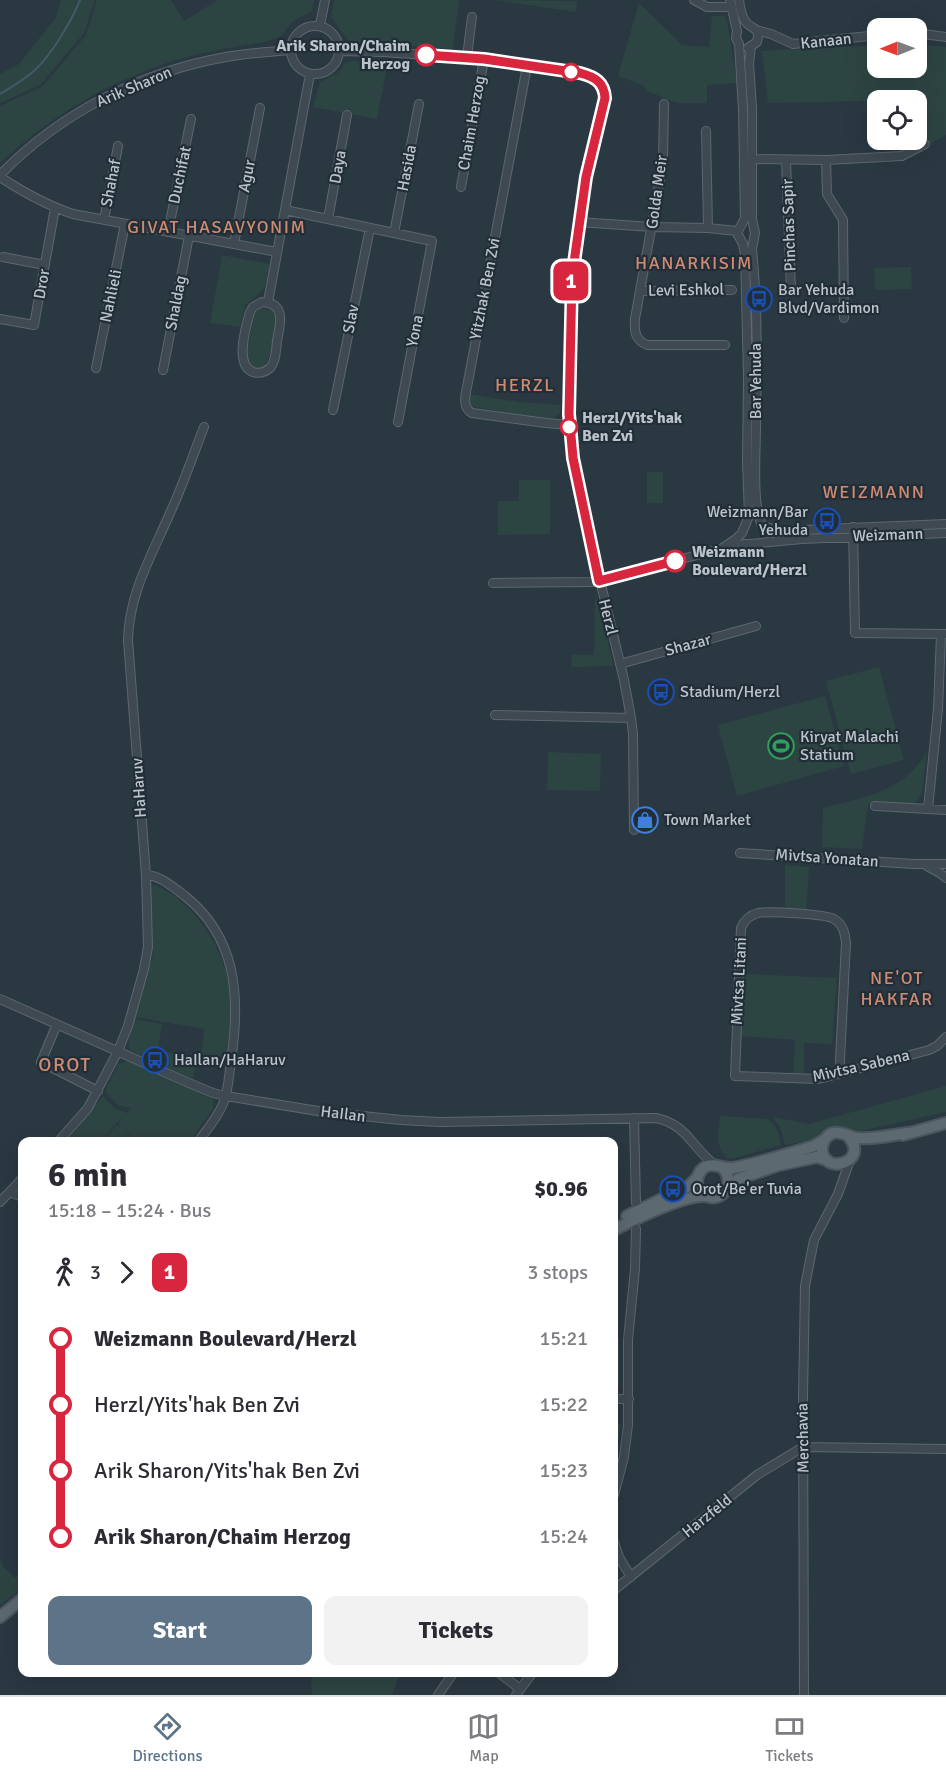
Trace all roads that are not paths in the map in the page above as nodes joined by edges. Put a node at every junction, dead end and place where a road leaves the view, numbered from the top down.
1 (325, 0) edge
2 (694, 0) edge
3 (739, 0) edge
4 (731, 4) edge
5 (472, 16) dead end
6 (320, 26) junction
7 (753, 28) junction
8 (737, 32) junction
9 (927, 34) edge
10 (776, 36) junction
11 (867, 36) edge
12 (946, 37) edge
13 (739, 44) junction
14 (754, 44) junction
15 (290, 50) junction
16 (339, 51) junction
17 (467, 57) junction
18 (484, 59) junction
19 (527, 66) junction
20 (310, 74) junction
21 (419, 104) dead end
22 (664, 104) dead end
23 (260, 108) dead end
24 (347, 115) dead end
25 (191, 119) dead end
26 (706, 131) dead end
27 (118, 146) dead end
28 (914, 150) edge
29 (753, 159) junction
30 (786, 160) junction
31 (826, 160) junction
32 (0, 176) edge
33 (461, 187) dead end
34 (55, 208) junction
35 (285, 210) junction
36 (328, 219) junction
37 (104, 220) junction
38 (579, 222) junction
39 (125, 224) junction
40 (652, 227) junction
41 (753, 227) junction
42 (370, 228) junction
43 (708, 228) junction
44 (740, 228) junction
45 (168, 232) junction
46 (394, 233) junction
47 (189, 236) junction
48 (753, 238) junction
49 (741, 241) junction
50 (234, 244) junction
51 (277, 252) junction
52 (3, 257) dead end
53 (45, 265) junction
54 (791, 289) dead end
55 (732, 290) dead end
56 (640, 291) junction
57 (268, 302) junction
58 (844, 318) dead end
59 (0, 319) edge
60 (725, 345) dead end
61 (96, 368) dead end
62 (163, 370) dead end
63 (333, 410) dead end
64 (398, 422) dead end
65 (569, 425) junction
66 (204, 427) dead end
67 (745, 524) junction
68 (763, 524) junction
69 (946, 524) edge
70 (853, 527) junction
71 (742, 533) junction
72 (946, 533) edge
73 (853, 536) junction
74 (757, 545) junction
75 (721, 549) junction
76 (599, 581) junction
77 (493, 583) dead end
78 (756, 626) dead end
79 (944, 634) edge
80 (620, 664) junction
81 (495, 715) dead end
82 (631, 718) junction
83 (875, 806) dead end
84 (928, 809) junction
85 (946, 810) edge
86 (634, 830) dead end
87 (740, 853) dead end
88 (914, 864) junction
89 (946, 864) edge
90 (146, 875) junction
91 (946, 878) edge
92 (0, 999) edge
93 (57, 1024) junction
94 (946, 1037) edge
95 (118, 1051) junction
96 (841, 1073) junction
97 (735, 1076) joint
98 (98, 1091) junction
99 (226, 1096) junction
100 (634, 1118) junction
101 (946, 1123) edge
102 (908, 1133) junction
103 (848, 1136) junction
104 (63, 1137) edge
105 (201, 1137) edge
106 (824, 1140) junction
107 (697, 1148) junction
108 (851, 1157) junction
109 (829, 1161) junction
110 (719, 1167) junction
111 (699, 1174) junction
112 (18, 1183) edge
113 (727, 1188) junction
114 (841, 1188) junction
115 (10, 1191) junction
116 (18, 1195) edge
117 (706, 1196) junction
118 (0, 1202) edge
119 (636, 1203) dead end
120 (618, 1222) edge
121 (618, 1228) edge
122 (636, 1229) dead end
123 (618, 1399) edge
124 (629, 1399) junction
125 (803, 1447) junction
126 (946, 1449) edge
127 (618, 1477) edge
128 (618, 1554) edge
129 (631, 1577) junction
130 (618, 1587) edge
131 (18, 1602) edge
132 (0, 1617) edge
133 (451, 1677) edge
134 (503, 1677) edge
135 (528, 1677) edge
136 (518, 1692) edge
137 (438, 1695) edge
138 (804, 1695) edge

1 - 6 street
2 - 4 street
3 - 7 street
4 - 8 street
5 - 17 street
6 - 15 street
6 - 16 street
7 - 8 street
7 - 10 street, Kanaan
7 - 14 street
8 - 13 street
9 - 12 street
10 - 11 street, Kanaan
10 - 14 street, Kanaan
13 - 14 street
13 - 44 street
14 - 29 street
15 - 20 street
15 - 32 street, Arik Sharon
16 - 17 street
16 - 20 street
17 - 18 street
18 - 19 street
18 - 33 street, Chaim Herzog
19 - 38 street, Herzl
19 - 65 street, Yitzhak Ben Zvi
20 - 35 street
21 - 46 street, Hasida
22 - 40 street, Golda Meir
23 - 50 street, Agur
24 - 36 street, Daya
25 - 45 street, Duchifat
26 - 43 street
27 - 37 street, Shahaf
28 - 31 street
29 - 30 street
29 - 41 street
30 - 31 street
30 - 54 street, Pinchas Sapir
31 - 58 street
32 - 34 street
34 - 37 street
34 - 53 street, Dror
35 - 36 street
35 - 51 street
36 - 42 street
37 - 39 street
38 - 40 street
38 - 65 street, Herzl
39 - 45 street
39 - 61 street, Nahlieli
40 - 43 street
40 - 56 street, Golda Meir
41 - 44 street
41 - 48 street
42 - 46 street
42 - 63 street, Slav
43 - 44 street
44 - 49 street
45 - 47 street
46 - 64 street, Yona
47 - 50 street
47 - 62 street, Shaldag
48 - 49 street
48 - 68 street, Bar Yehuda
49 - 67 street, Bar Yehuda
50 - 51 street
51 - 57 street
52 - 53 street
53 - 59 street, Dror
55 - 56 street, Levi Eshkol
56 - 60 street, Golda Meir
57 - 57 street
65 - 76 street, Herzl
66 - 90 street, HaHaruv
67 - 68 street
67 - 71 street
68 - 70 street, Weizmann
68 - 74 street
69 - 70 street, Weizmann
70 - 73 street
71 - 74 street
71 - 75 street, Weizmann
72 - 73 street, Weizmann
73 - 74 street, Weizmann
73 - 79 street
74 - 75 street, Weizmann
75 - 76 street, Weizmann
76 - 77 street, Weizmann
76 - 80 street, Herzl
78 - 80 street, Shazar
79 - 84 street
80 - 82 street, Herzl
81 - 82 street
82 - 86 street, Herzl
83 - 84 street
84 - 85 street
87 - 88 street, Mivtsa Yonatan
88 - 89 street, Mivtsa Yonatan
88 - 91 street, Mivtsa Yonatan
90 - 95 street, HaHaruv
90 - 99 street
92 - 93 street, HaIlan
93 - 95 street, HaIlan
93 - 98 street
94 - 96 street, Mivtsa Sabena
95 - 98 street, HaHaruv
95 - 99 street, HaIlan
96 - 97 street, Mivtsa Sabena
96 - 97 street, Mivtsa Litani
98 - 104 street, HaHaruv
99 - 100 street, HaIlan
99 - 105 street
100 - 107 street, HaIlan
100 - 119 street
101 - 102 main road
102 - 103 main road
102 - 108 main road
103 - 106 main road
103 - 108 main road
106 - 109 main road
106 - 110 main road
107 - 110 street, HaIlan
107 - 111 street
108 - 109 main road
108 - 114 street, Merchavia
109 - 113 main road
109 - 114 street
110 - 111 main road
110 - 113 main road
111 - 117 main road
111 - 120 main road
112 - 115 street
113 - 117 main road
114 - 125 street, Merchavia
115 - 116 street
115 - 118 street
117 - 121 main road
122 - 124 street
123 - 124 street
124 - 127 street
125 - 126 street
125 - 129 street, Harzfeld
125 - 138 street, Merchavia
128 - 129 street
129 - 130 street, Harzfeld
131 - 132 main road
133 - 137 street
134 - 136 street
135 - 136 street

